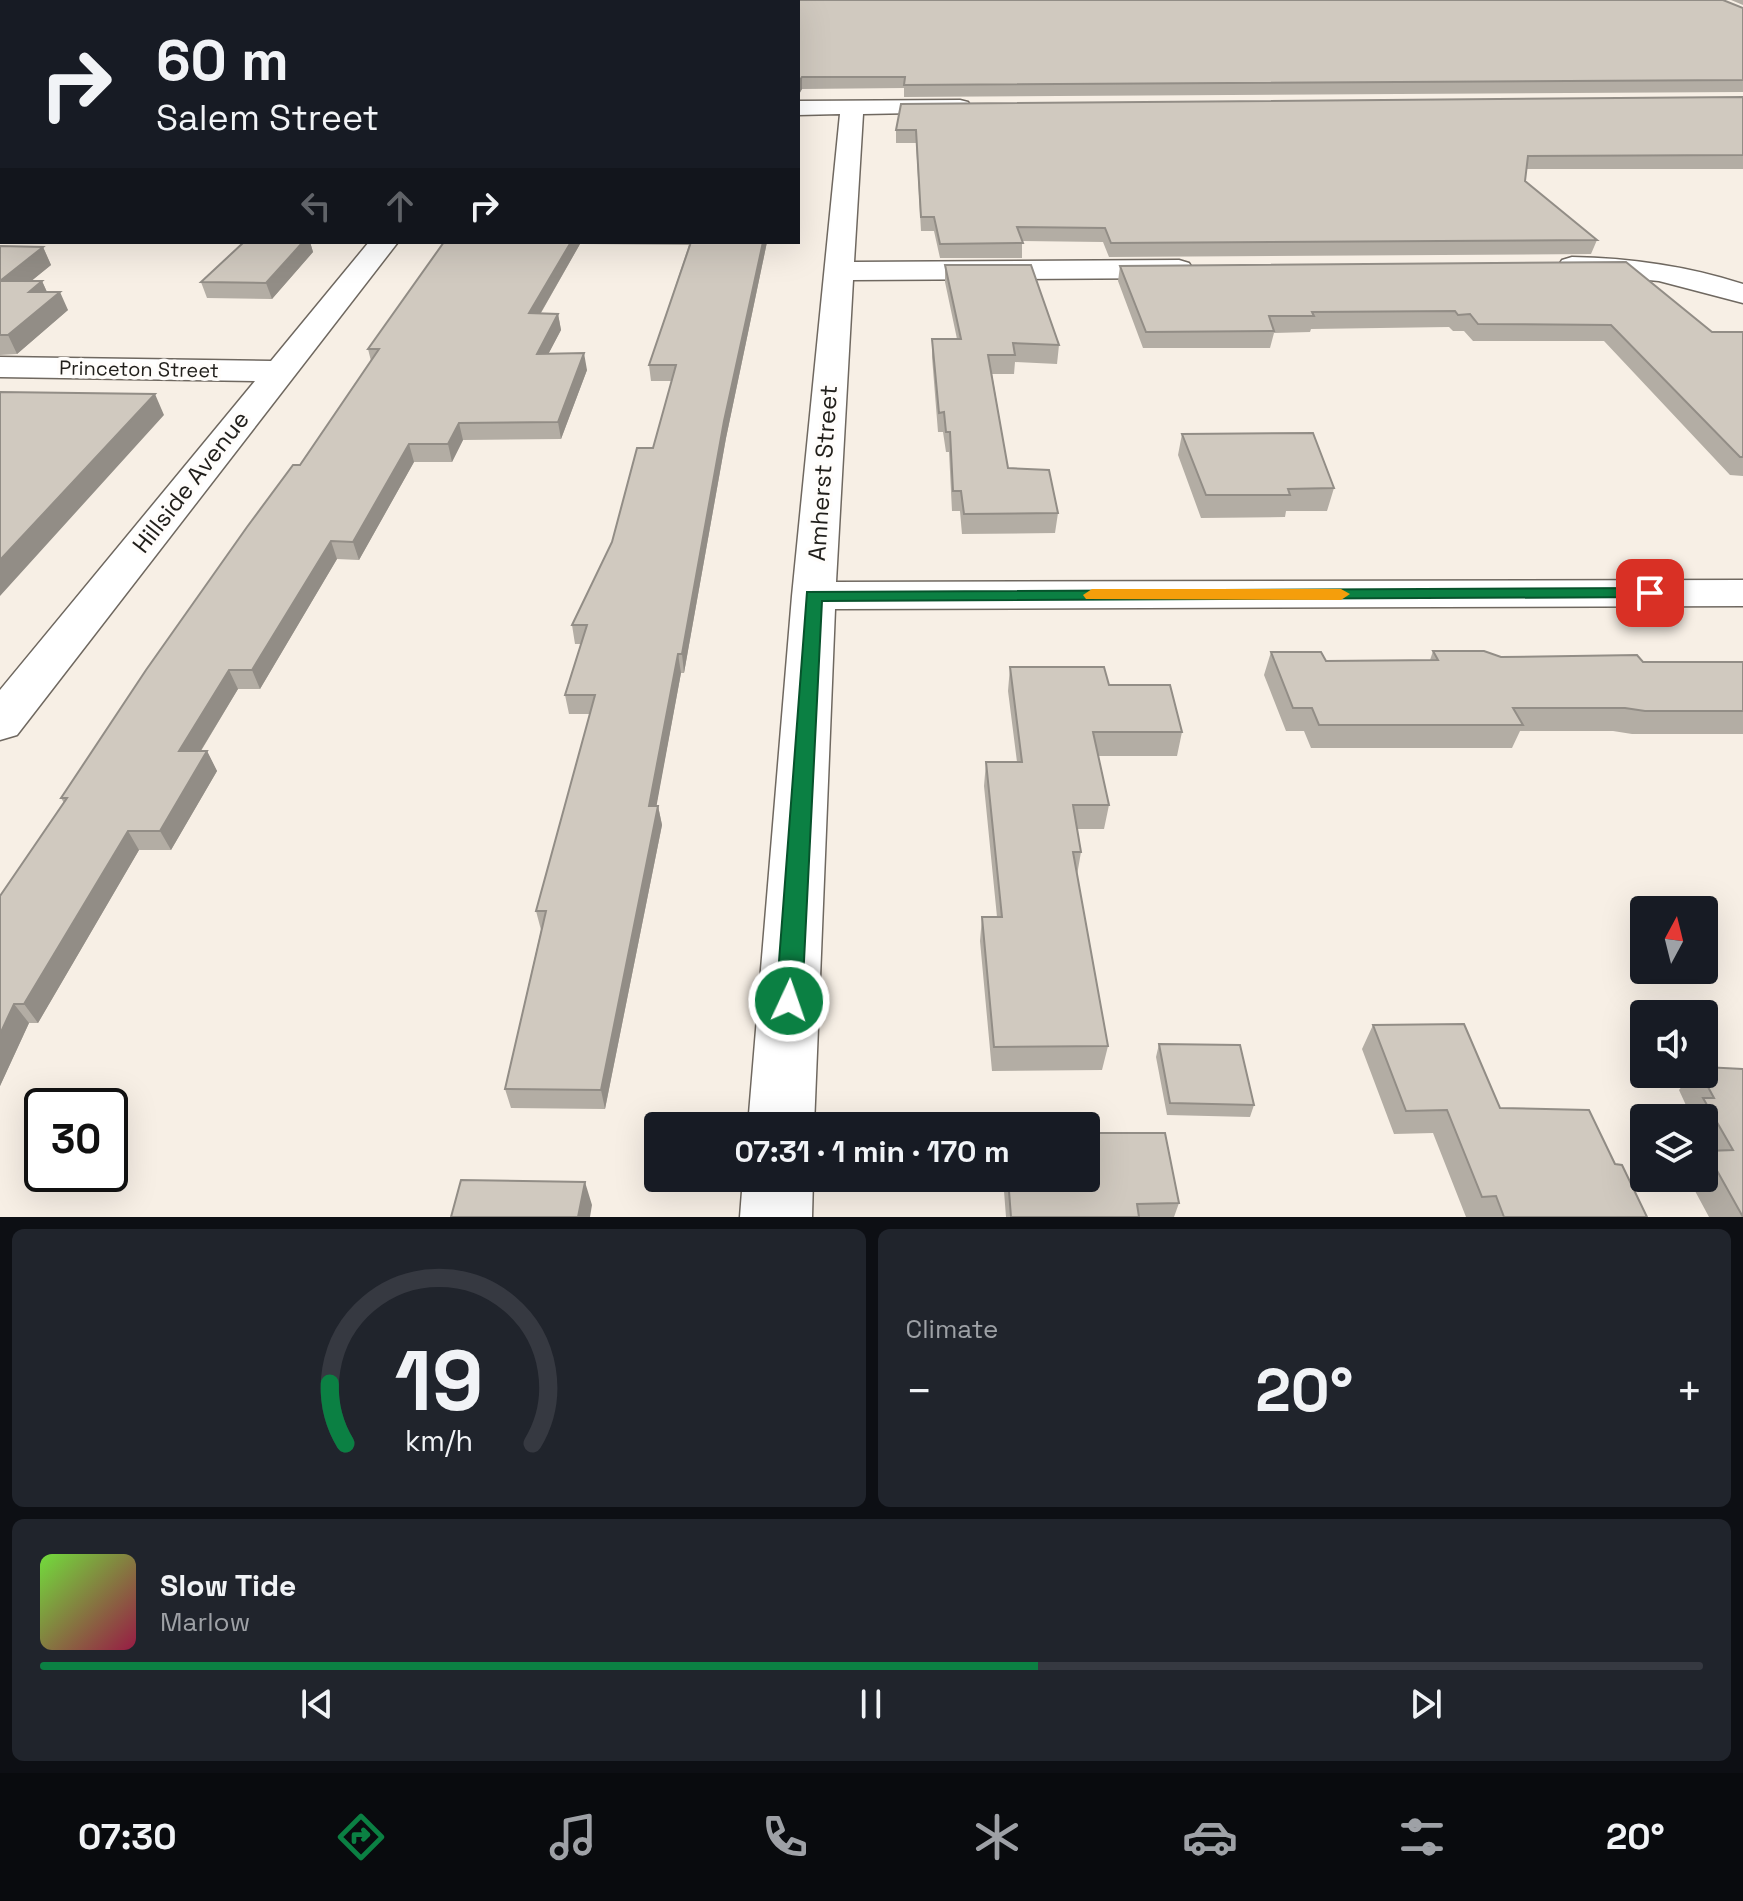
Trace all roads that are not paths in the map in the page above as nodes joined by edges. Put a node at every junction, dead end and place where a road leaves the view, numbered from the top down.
1 (979, 107) edge
2 (800, 108) edge
3 (852, 108) junction
4 (382, 244) edge
5 (1547, 267) edge
6 (1201, 269) edge
7 (838, 271) junction
8 (1743, 294) edge
9 (0, 367) edge
10 (278, 371) junction
11 (1743, 593) edge
12 (814, 596) junction
13 (0, 723) edge
14 (782, 1112) edge
15 (777, 1192) edge
16 (776, 1217) edge

1 - 3 street
2 - 3 street
3 - 7 street, Amherst Street
4 - 10 street, Hillside Avenue
5 - 8 street
6 - 7 street
7 - 12 street, Amherst Street
9 - 10 street, Princeton Street
10 - 13 street, Hillside Avenue
11 - 12 street
12 - 14 street, Amherst Street
15 - 16 street

